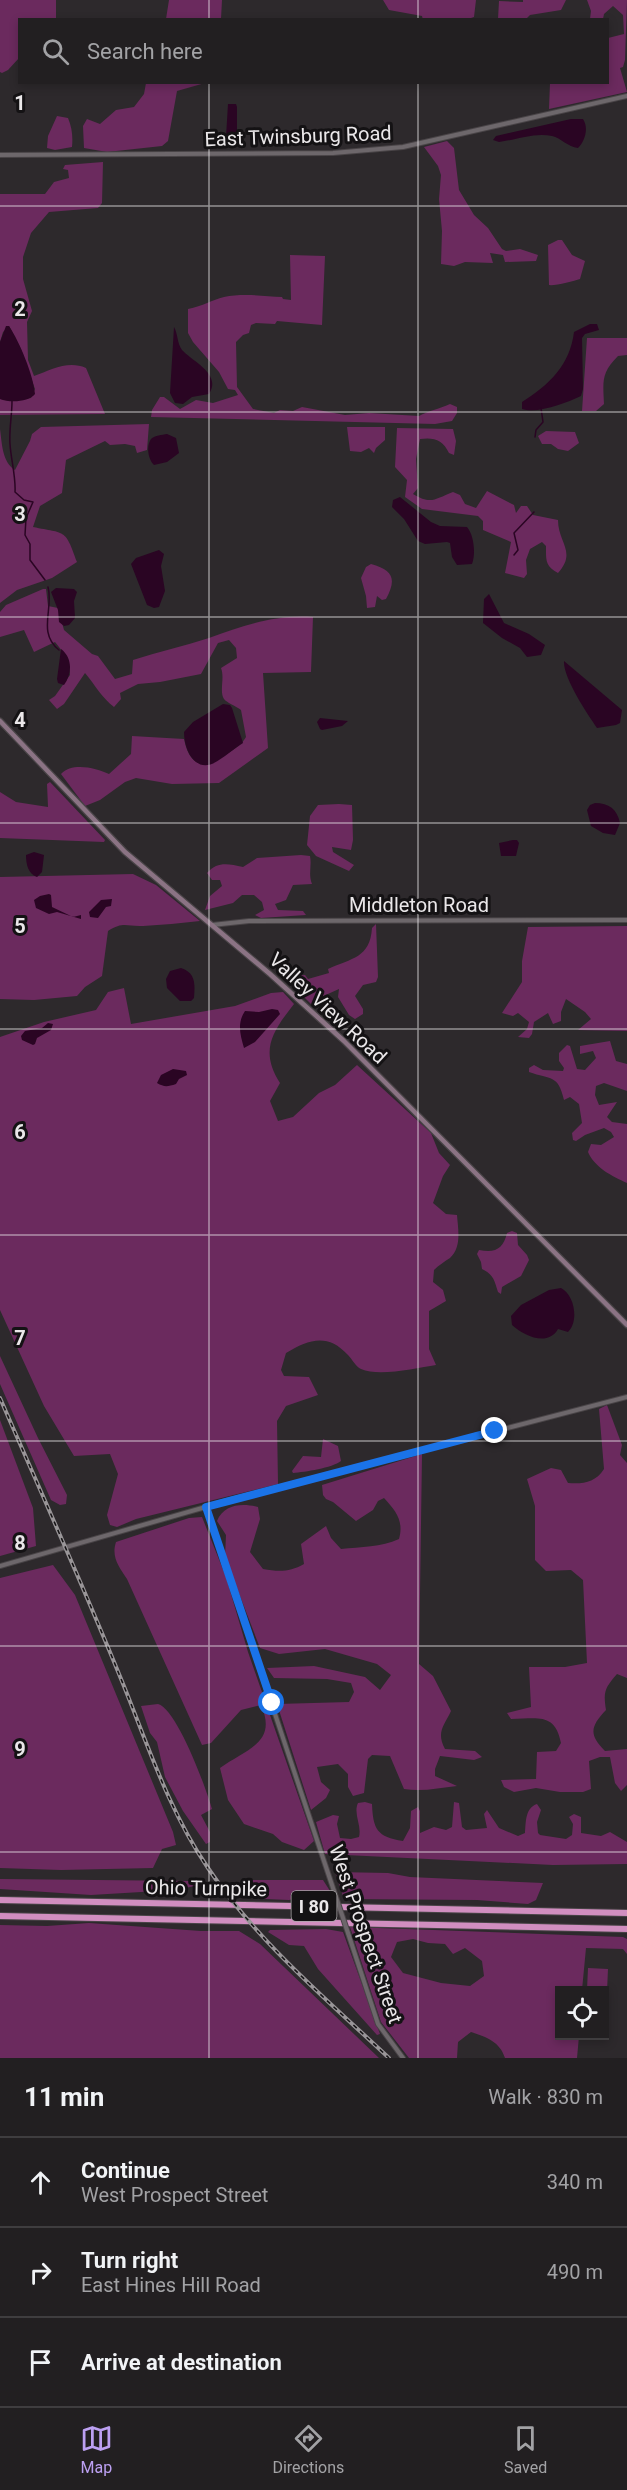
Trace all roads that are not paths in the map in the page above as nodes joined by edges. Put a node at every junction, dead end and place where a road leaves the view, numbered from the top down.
1 (627, 96) edge
2 (0, 155) edge
3 (0, 721) edge
4 (627, 920) edge
5 (212, 925) junction
6 (627, 1325) edge
7 (627, 1397) edge
8 (206, 1507) junction
9 (0, 1566) edge
10 (0, 1900) edge
11 (627, 1913) edge
12 (0, 1916) edge
13 (627, 1929) edge
14 (403, 2058) edge

1 - 2 street, East Twinsburg Road
3 - 5 main road, Valley View Road
4 - 5 street, Middleton Road
5 - 6 main road, Valley View Road
7 - 8 street
8 - 9 street
8 - 14 street, West Prospect Street, bridge
10 - 11 highway, Ohio Turnpike / I 80
12 - 13 highway, Ohio Turnpike / I 80

